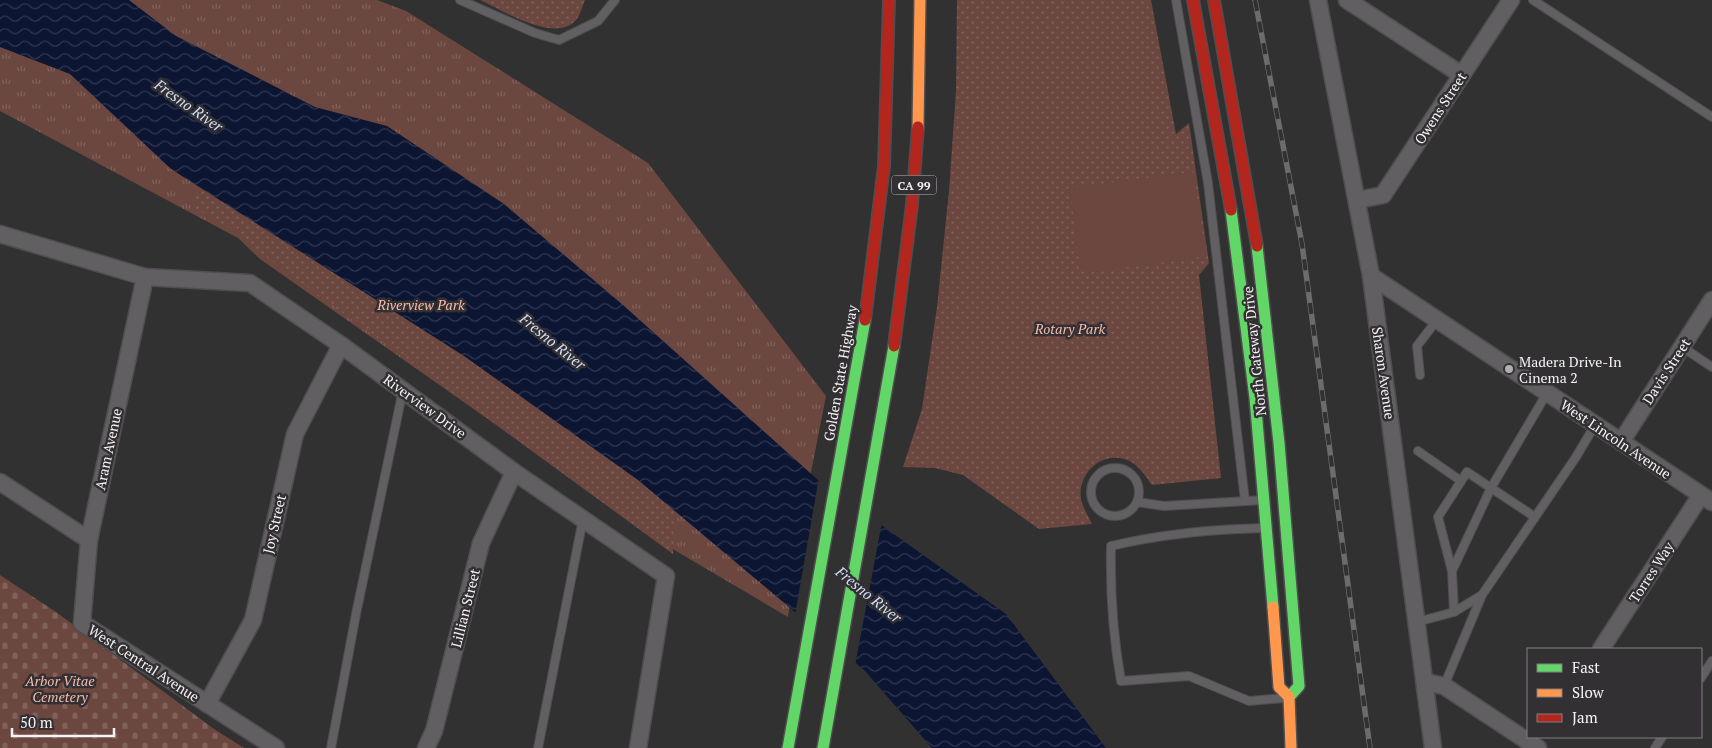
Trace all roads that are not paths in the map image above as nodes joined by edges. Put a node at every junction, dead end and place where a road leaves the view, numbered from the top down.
1 (460, 0) edge
2 (615, 0) edge
3 (889, 0) edge
4 (920, 0) edge
5 (1176, 0) edge
6 (1193, 0) edge
7 (1214, 0) edge
8 (1318, 0) edge
9 (1347, 0) edge
10 (1511, 0) edge
11 (1533, 0) edge
12 (1462, 75) junction
13 (1712, 117) edge
14 (1245, 174) junction
15 (1226, 179) junction
16 (1208, 183) junction
17 (1358, 200) junction
18 (0, 234) edge
19 (1371, 276) junction
20 (145, 277) junction
21 (1712, 300) edge
22 (1437, 320) junction
23 (341, 345) junction
24 (1682, 347) junction
25 (1712, 367) edge
26 (1420, 375) dead end
27 (403, 390) junction
28 (1547, 393) junction
29 (1595, 425) junction
30 (1621, 442) junction
31 (1418, 451) dead end
32 (514, 472) junction
33 (0, 482) edge
34 (1461, 482) junction
35 (1491, 488) junction
36 (1274, 499) junction
37 (1706, 499) edge
38 (1245, 501) junction
39 (1138, 502) junction
40 (1535, 517) junction
41 (583, 519) junction
42 (1287, 525) junction
43 (1267, 528) junction
44 (89, 540) junction
45 (1452, 571) junction
46 (1482, 595) junction
47 (1454, 612) junction
48 (1417, 622) junction
49 (82, 623) joint
50 (1602, 648) edge
51 (1712, 661) edge
52 (1702, 676) edge
53 (1426, 682) junction
54 (1444, 686) junction
55 (1289, 698) junction
56 (207, 704) junction
57 (276, 748) edge
58 (331, 748) edge
59 (426, 748) edge
60 (538, 748) edge
61 (638, 748) edge
62 (788, 748) edge
63 (823, 748) edge
64 (1292, 748) edge
65 (1433, 748) edge
66 (1537, 748) edge

1 - 2 lane
3 - 62 main road, Golden State Highway / CA 99
4 - 63 main road, CA 99
5 - 16 lane
6 - 15 main road, North Gateway Drive
7 - 14 main road, North Gateway Drive
8 - 17 street, Sharon Avenue
9 - 12 street
10 - 12 street, Owens Street
11 - 13 lane
12 - 17 street, Owens Street
14 - 15 lane
14 - 36 main road, North Gateway Drive
15 - 16 lane
15 - 36 main road, North Gateway Drive
16 - 38 lane
17 - 19 street, Sharon Avenue
18 - 20 street, Riverview Drive
19 - 22 street, West Lincoln Avenue
19 - 48 street, Sharon Avenue
20 - 23 street, Riverview Drive
20 - 44 street, Aram Avenue
21 - 24 street, Davis Street
22 - 26 lane
22 - 28 street, West Lincoln Avenue
23 - 27 street, Riverview Drive
23 - 56 street, Joy Street
24 - 25 lane
24 - 30 street, Davis Street
27 - 32 street, Riverview Drive
27 - 58 lane
28 - 29 street, West Lincoln Avenue
28 - 35 lane
29 - 30 street, West Lincoln Avenue
29 - 40 lane
30 - 37 street, West Lincoln Avenue
31 - 34 lane
32 - 41 street, Riverview Drive
32 - 59 street, Lillian Street
33 - 44 street
34 - 35 lane
34 - 45 lane
35 - 40 lane
35 - 45 lane
36 - 38 lane
36 - 42 main road, North Gateway Drive
36 - 43 main road, North Gateway Drive
37 - 50 street, Torres Way
38 - 39 lane
39 - 39 lane
40 - 46 lane
41 - 60 lane
41 - 61 street, Riverview Drive
42 - 43 lane
42 - 55 main road, North Gateway Drive
43 - 55 main road, North Gateway Drive
43 - 55 lane
44 - 49 street, Aram Avenue
45 - 47 lane
46 - 47 lane
46 - 54 lane
47 - 48 lane
48 - 53 street, Sharon Avenue
49 - 56 street, West Central Avenue
51 - 52 lane
53 - 54 street
53 - 65 street, Sharon Avenue
54 - 66 street
55 - 64 main road, North Gateway Drive
56 - 57 street, West Central Avenue

